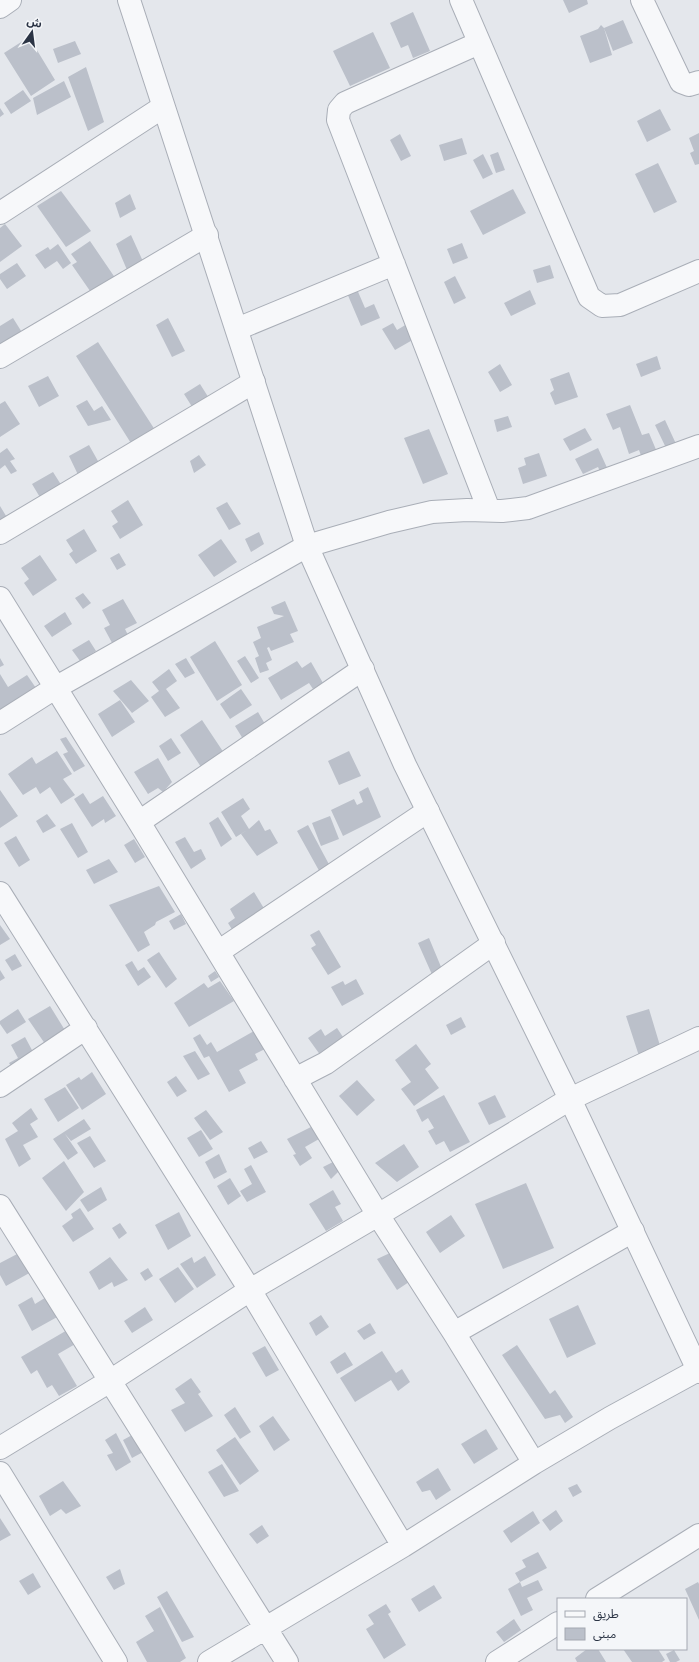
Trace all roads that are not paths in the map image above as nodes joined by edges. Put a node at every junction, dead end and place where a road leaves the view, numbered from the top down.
1 (10, 0) edge
2 (129, 0) edge
3 (461, 0) edge
4 (642, 0) edge
5 (0, 8) edge
6 (479, 43) junction
7 (699, 82) edge
8 (163, 107) junction
9 (0, 213) edge
10 (206, 235) junction
11 (394, 264) junction
12 (699, 271) edge
13 (237, 329) junction
14 (0, 357) edge
15 (254, 382) junction
16 (699, 446) edge
17 (488, 510) junction
18 (0, 533) edge
19 (307, 546) junction
20 (0, 598) edge
21 (363, 669) junction
22 (55, 688) junction
23 (0, 722) edge
24 (428, 811) junction
25 (139, 822) junction
26 (0, 893) edge
27 (494, 943) junction
28 (218, 952) junction
29 (86, 1028) junction
30 (699, 1038) edge
31 (295, 1079) junction
32 (0, 1086) edge
33 (570, 1099) junction
34 (0, 1206) edge
35 (378, 1214) junction
36 (632, 1231) junction
37 (250, 1290) junction
38 (454, 1333) junction
39 (698, 1371) edge
40 (110, 1381) junction
41 (0, 1448) edge
42 (534, 1463) junction
43 (0, 1473) edge
44 (699, 1535) edge
45 (403, 1546) junction
46 (599, 1598) edge
47 (557, 1624) edge
48 (265, 1628) junction
49 (116, 1662) edge
50 (209, 1662) edge
51 (287, 1662) edge
52 (496, 1662) edge

1 - 5 street
2 - 8 street
3 - 6 street
4 - 7 street
6 - 11 street
6 - 12 street
8 - 9 street
8 - 10 street
10 - 13 street
10 - 14 street
11 - 13 street
11 - 17 street
13 - 15 street
15 - 18 street
15 - 19 street
16 - 17 street
17 - 19 street
19 - 21 street
19 - 22 street
20 - 22 street
21 - 24 street
21 - 25 street
22 - 23 street
22 - 25 street
24 - 27 street
24 - 28 street
25 - 28 street
26 - 29 street
27 - 31 street
27 - 33 street
28 - 31 street
29 - 32 street
29 - 37 street
30 - 33 street
31 - 35 street
33 - 35 street
33 - 36 street
34 - 40 street
35 - 37 street
35 - 38 street
36 - 38 street
36 - 39 street
37 - 40 street
37 - 45 street
38 - 42 street
39 - 42 street
40 - 41 street
40 - 48 street
42 - 45 street
43 - 49 street
44 - 46 street
45 - 48 street
47 - 52 street
48 - 50 street
48 - 51 street

